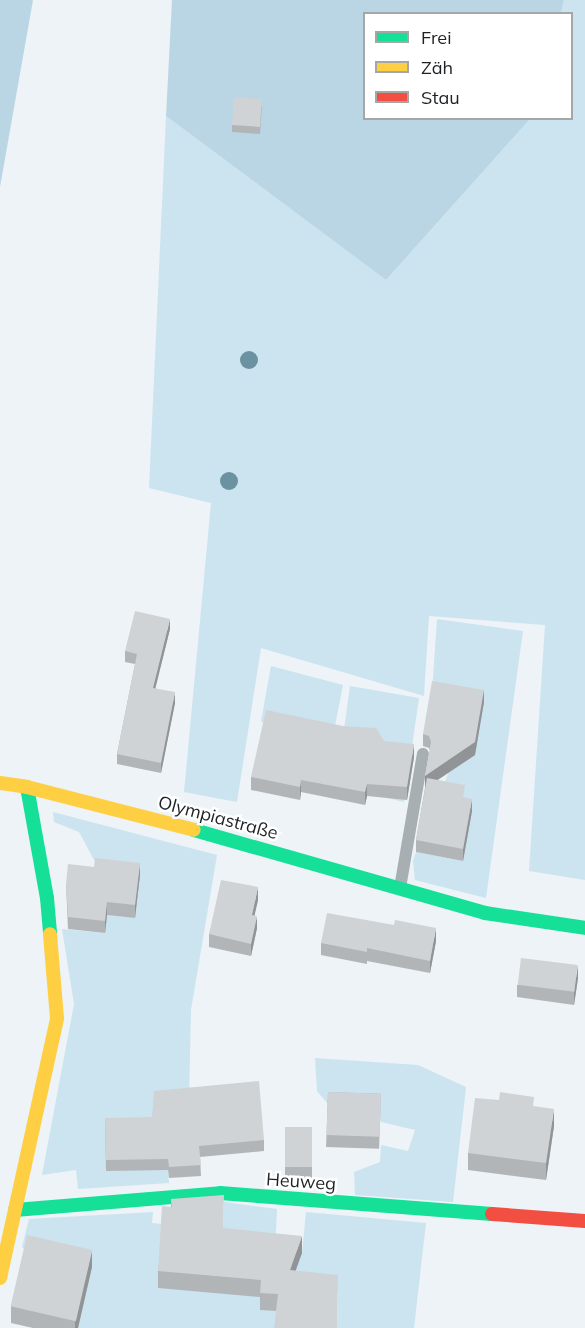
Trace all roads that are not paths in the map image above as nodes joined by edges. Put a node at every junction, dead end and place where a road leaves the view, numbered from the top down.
1 (423, 754) dead end
2 (0, 783) edge
3 (27, 787) junction
4 (400, 889) junction
5 (585, 928) edge
6 (15, 1210) junction
7 (585, 1221) edge
8 (0, 1278) edge

1 - 4 lane
2 - 3 street, Olympiastraße
3 - 4 street, Olympiastraße
3 - 6 street
4 - 5 street, Olympiastraße
6 - 7 street, Heuweg
6 - 8 street

